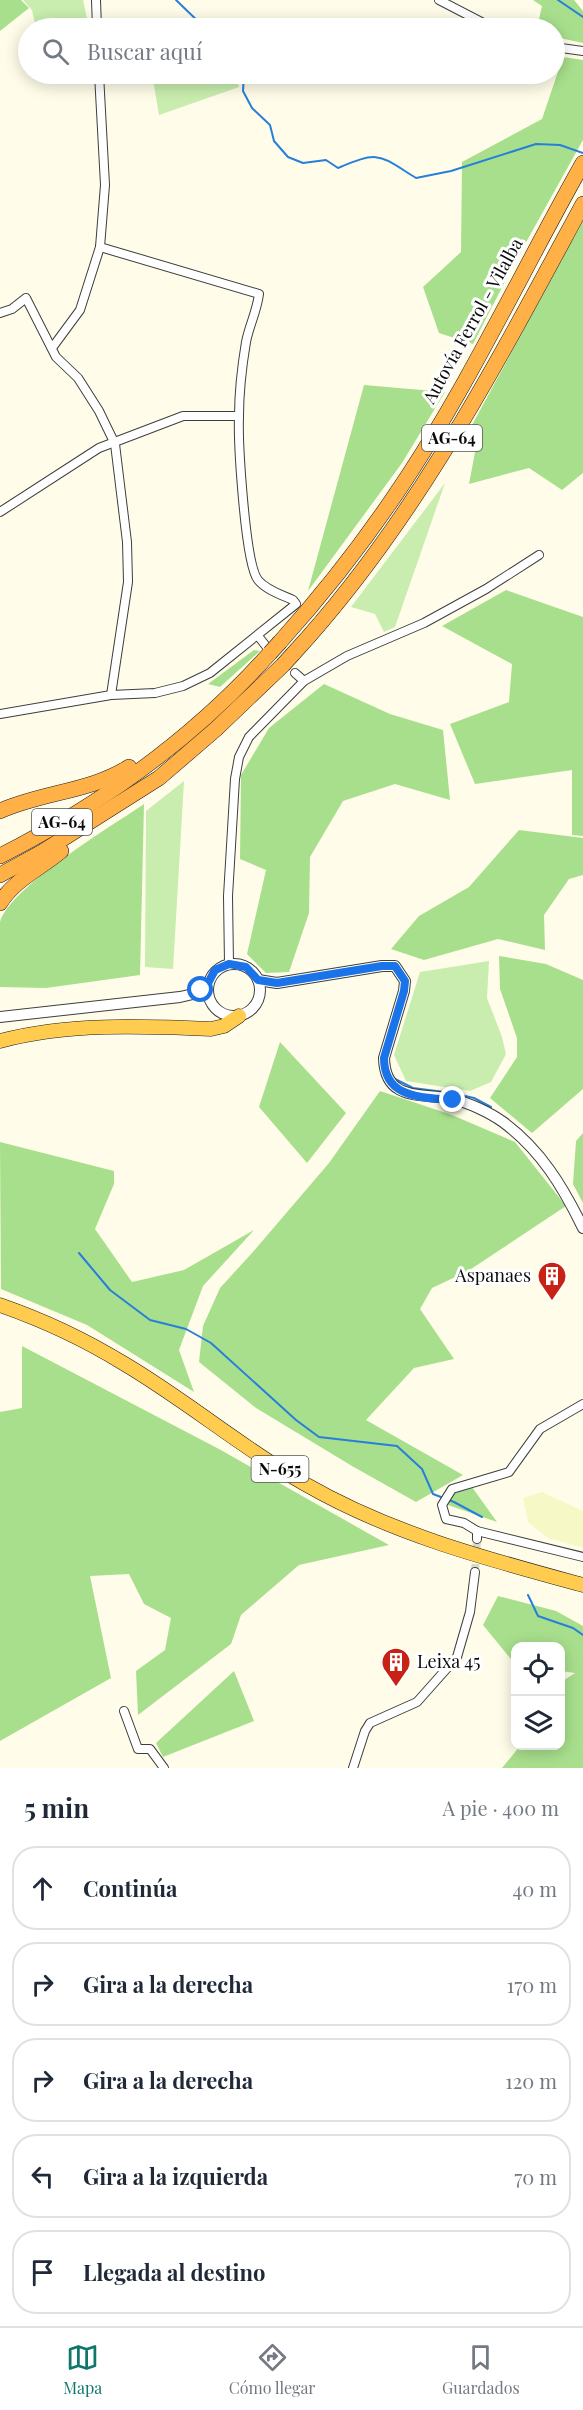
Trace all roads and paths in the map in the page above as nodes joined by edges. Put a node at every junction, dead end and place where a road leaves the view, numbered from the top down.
1 (96, 0) edge
2 (439, 0) edge
3 (97, 18) edge
4 (474, 18) edge
5 (565, 48) edge
6 (583, 51) edge
7 (100, 84) edge
8 (583, 163) edge
9 (583, 204) edge
10 (100, 247) junction
11 (0, 313) edge
12 (51, 348) junction
13 (239, 416) junction
14 (115, 444) junction
15 (0, 512) edge
16 (538, 555) dead end
17 (258, 636) junction
18 (272, 647) junction
19 (290, 664) junction
20 (304, 681) junction
21 (111, 695) junction
22 (0, 714) edge
23 (177, 741) junction
24 (120, 802) junction
25 (0, 811) edge
26 (0, 856) edge
27 (0, 874) edge
28 (0, 903) edge
29 (229, 964) junction
30 (258, 980) junction
31 (277, 983) junction
32 (207, 985) junction
33 (180, 997) junction
34 (259, 997) junction
35 (210, 1003) junction
36 (239, 1016) junction
37 (0, 1017) edge
38 (0, 1041) edge
39 (583, 1228) edge
40 (0, 1305) edge
41 (583, 1404) edge
42 (583, 1557) edge
43 (476, 1572) tunnel mouth
44 (583, 1585) edge
45 (124, 1711) dead end
46 (164, 1768) edge
47 (353, 1768) edge

1 - 3 street
2 - 4 street
5 - 6 street
7 - 10 street
8 - 18 highway, Autovía Ferrol - Vilalba / AG-64
9 - 19 highway, AG-64
10 - 12 street
10 - 13 street
11 - 12 street
12 - 14 street
13 - 14 street
13 - 17 street
14 - 15 street
14 - 21 street
16 - 20 street
17 - 18 street
17 - 21 street
18 - 23 highway, Autovía Ferrol - Vilalba / AG-64
19 - 20 street
19 - 24 highway, AG-64
20 - 29 street
21 - 22 street
23 - 25 highway
23 - 26 highway, Autovía Ferrol - Vilalba / AG-64
24 - 27 highway, AG-64
24 - 28 highway
29 - 30 street
29 - 32 street
30 - 31 street
30 - 34 street
31 - 34 street
31 - 39 street
32 - 33 street
32 - 35 street
33 - 35 street
33 - 37 street
34 - 36 street
35 - 36 street
36 - 38 highway
40 - 44 highway, N-655
41 - 42 street
43 - 47 street
45 - 46 street

